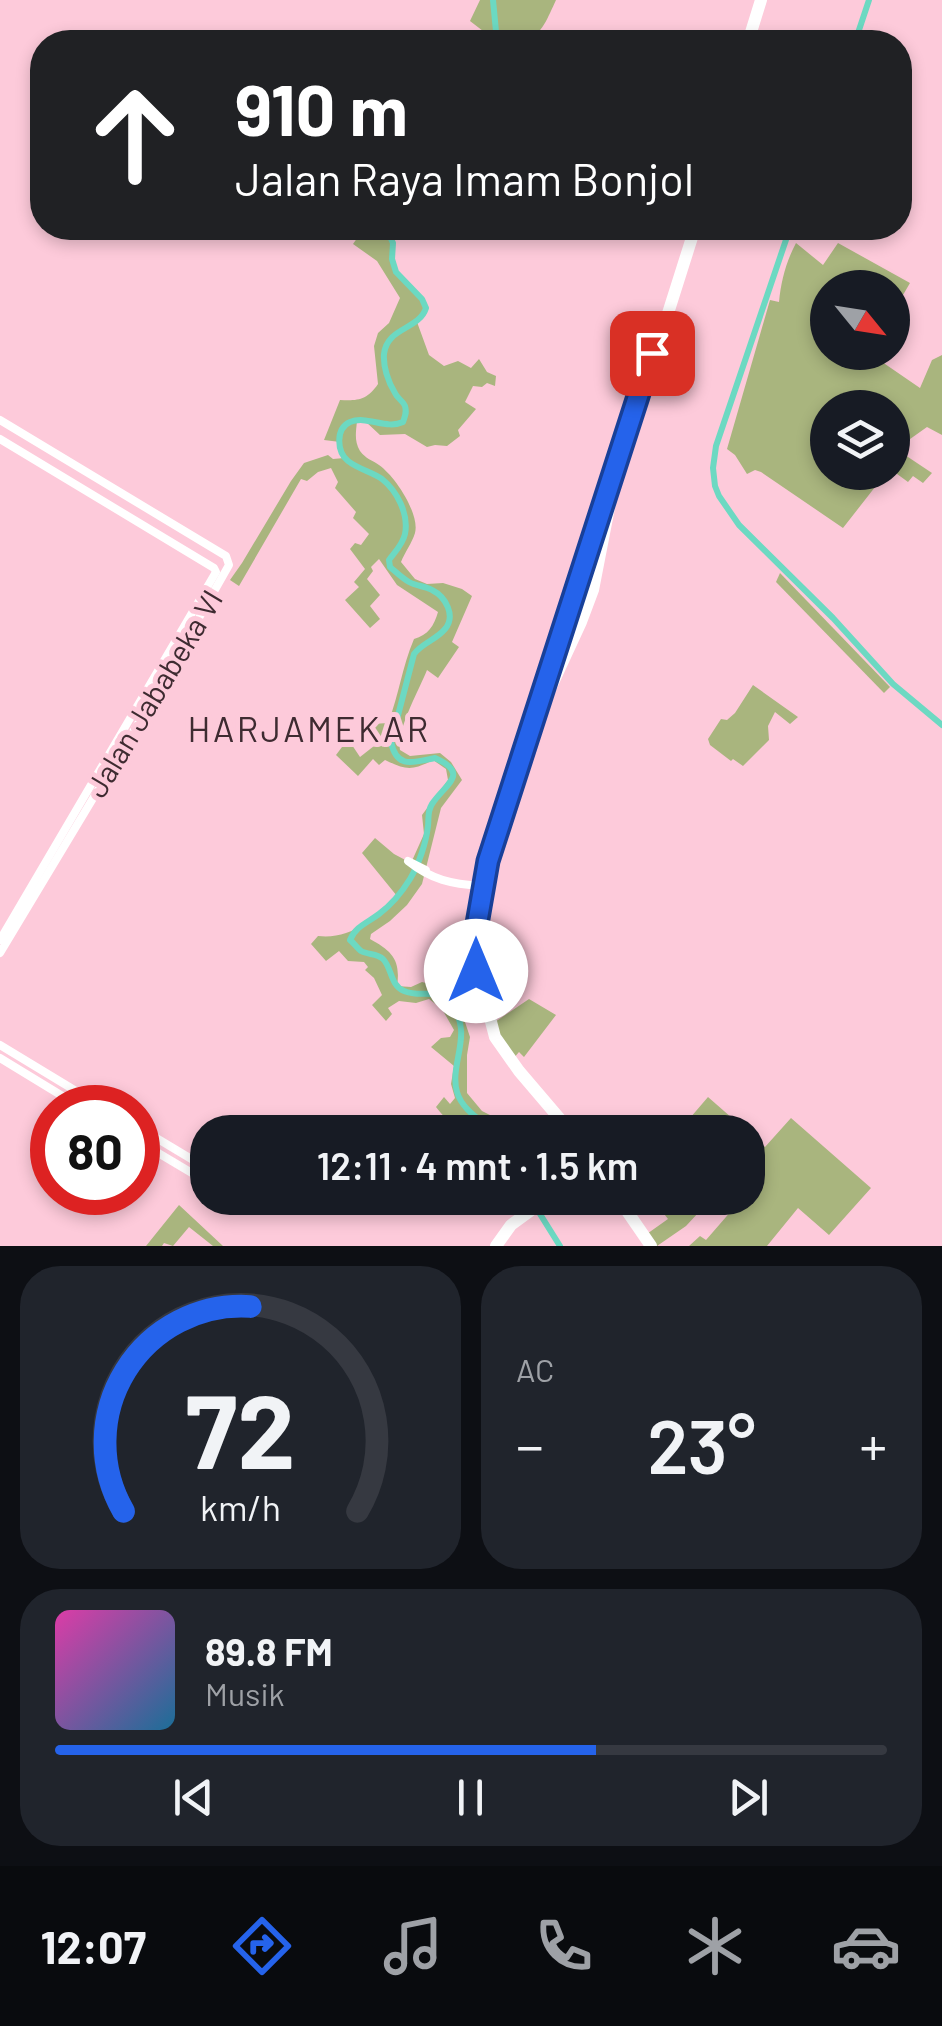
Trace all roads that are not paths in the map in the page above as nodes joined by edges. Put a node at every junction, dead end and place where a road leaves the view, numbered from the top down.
1 (763, 0) edge
2 (754, 30) edge
3 (689, 240) edge
4 (643, 388) junction
5 (0, 420) edge
6 (0, 439) edge
7 (229, 562) junction
8 (216, 569) junction
9 (576, 589) junction
10 (591, 595) junction
11 (572, 604) junction
12 (586, 610) junction
13 (518, 772) junction
14 (409, 862) dead end
15 (482, 886) junction
16 (0, 940) edge
17 (0, 953) edge
18 (0, 1045) edge
19 (0, 1058) edge
20 (44, 1085) edge
21 (66, 1085) edge
22 (553, 1115) edge
23 (555, 1115) edge
24 (160, 1140) edge
25 (160, 1154) edge
26 (190, 1158) edge
27 (190, 1171) edge
28 (517, 1215) edge
29 (630, 1215) edge
30 (494, 1246) edge
31 (651, 1246) edge

1 - 2 highway
3 - 4 highway
4 - 9 highway
4 - 10 highway
5 - 7 street, Jalan Jababeka VI
6 - 8 street, Jalan Jababeka VI
7 - 8 street
7 - 17 street, Jalan Jababeka VI
8 - 16 street, Jalan Jababeka VI
9 - 10 highway
9 - 11 highway
10 - 12 highway
11 - 12 highway
11 - 13 highway
12 - 13 highway
13 - 15 highway
13 - 23 highway
14 - 15 street
15 - 22 highway
18 - 21 street
19 - 20 street
24 - 26 street
25 - 27 street
28 - 30 highway
29 - 31 highway

